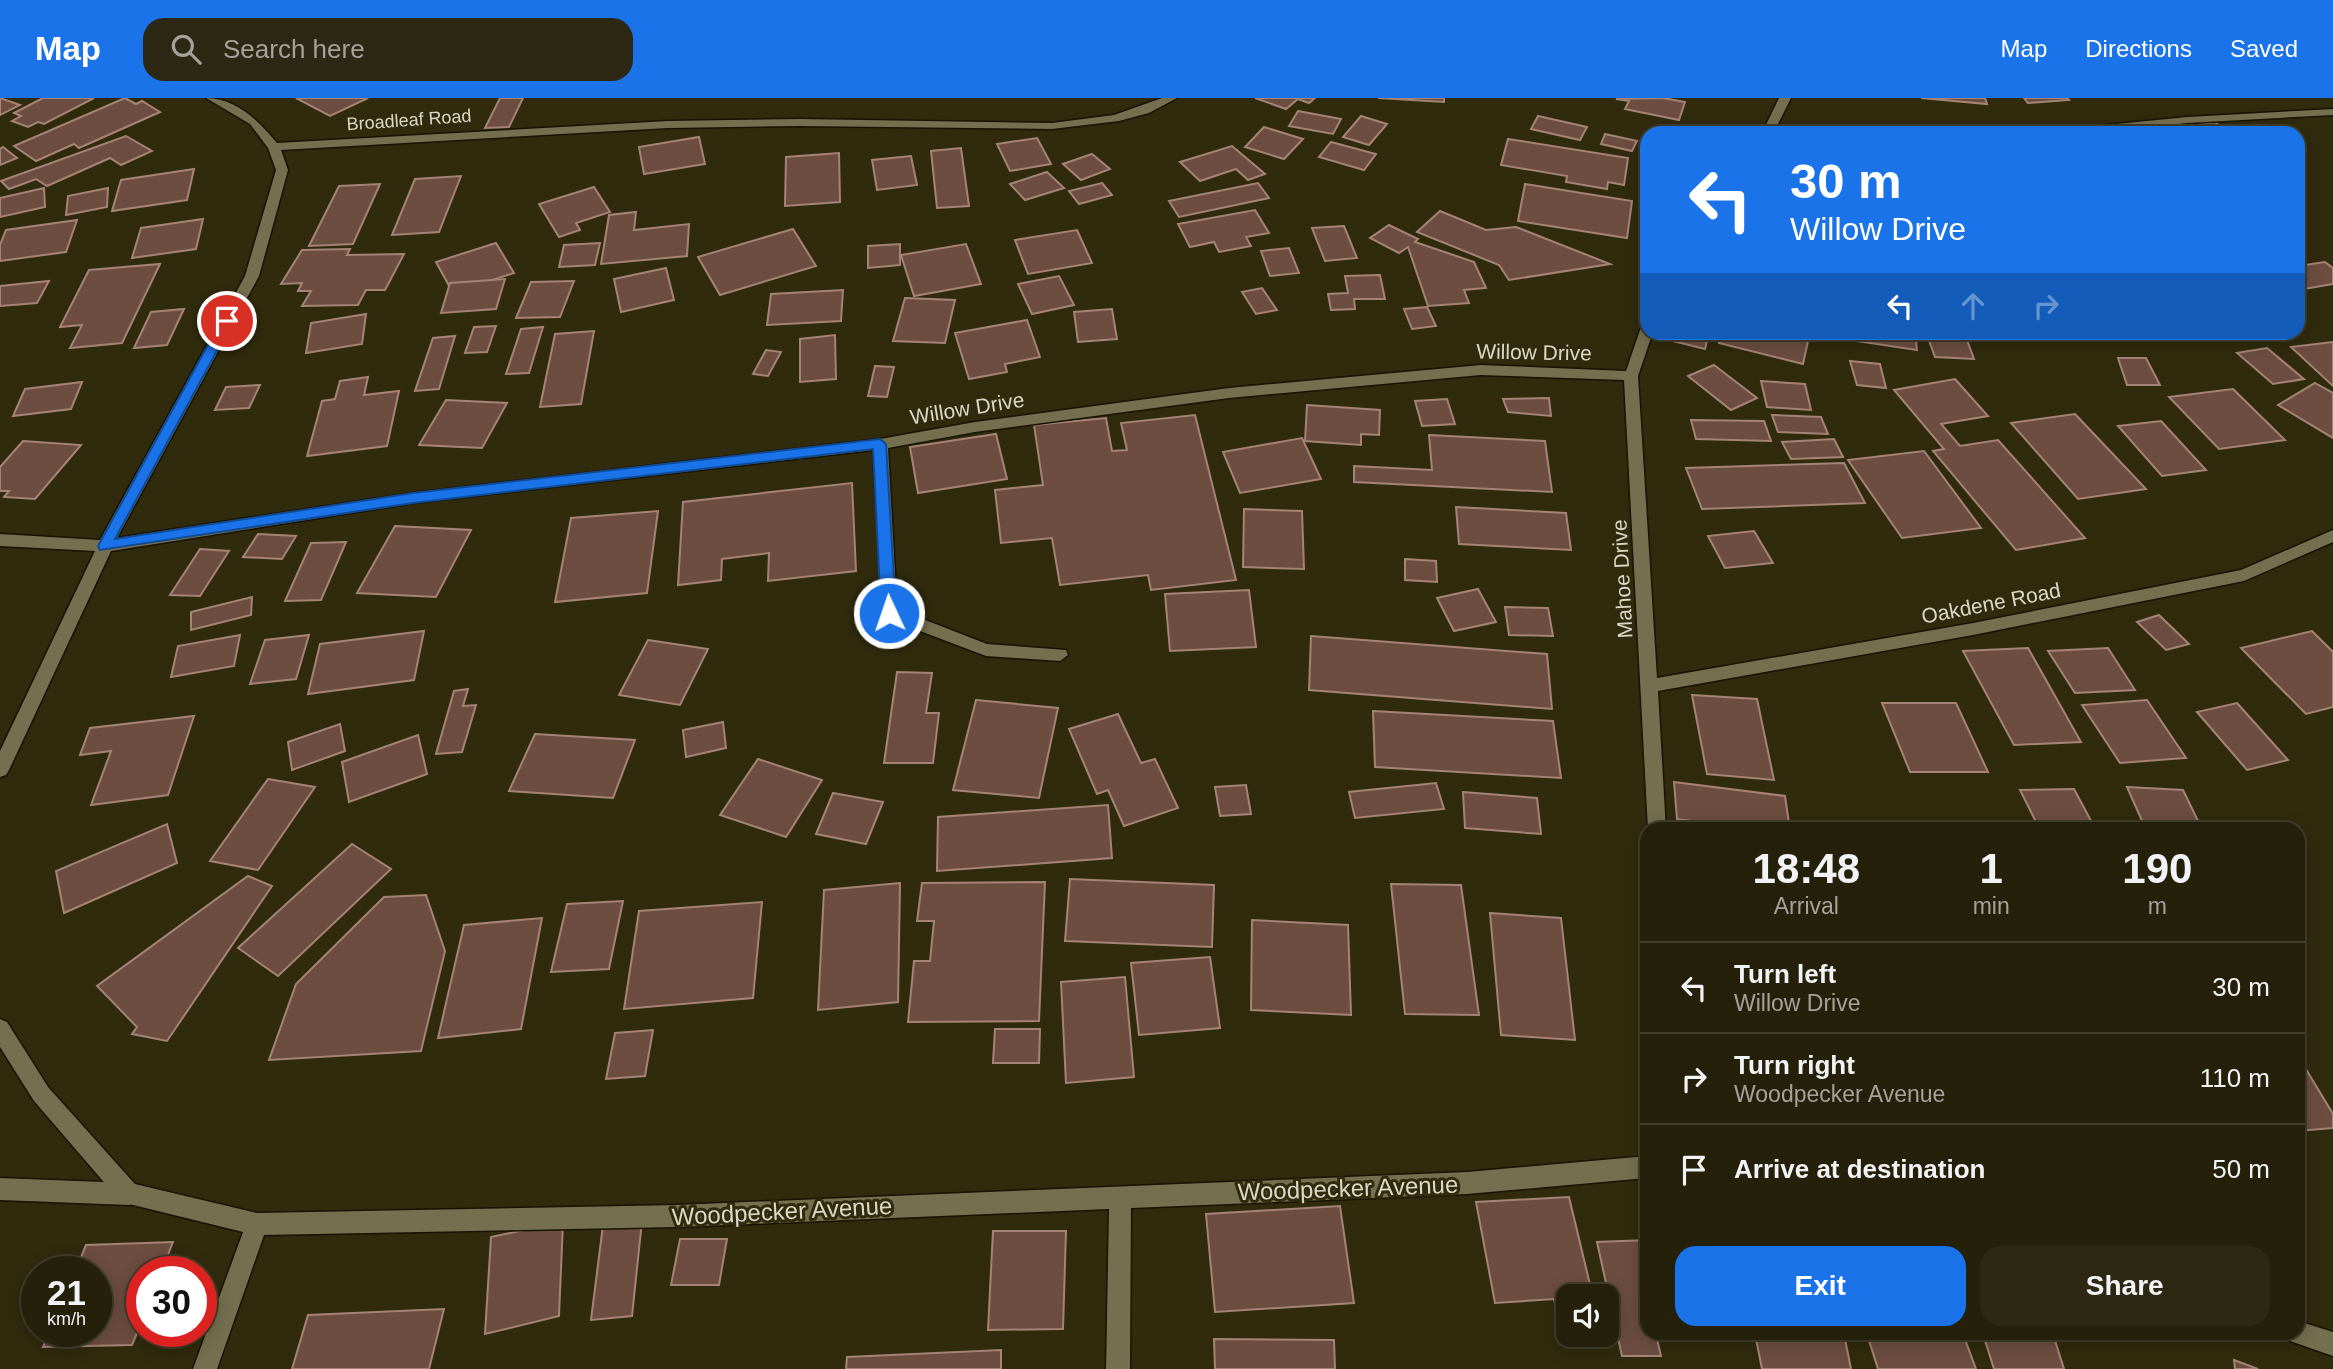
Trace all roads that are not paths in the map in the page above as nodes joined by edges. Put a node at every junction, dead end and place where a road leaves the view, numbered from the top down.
1 (212, 98) edge
2 (1171, 98) edge
3 (1785, 98) edge
4 (2333, 112) edge
5 (1771, 126) edge
6 (2131, 126) edge
7 (274, 147) junction
8 (1644, 340) edge
9 (1631, 376) junction
10 (880, 444) junction
11 (2333, 536) edge
12 (0, 540) edge
13 (105, 546) junction
14 (1060, 655) dead end
15 (1649, 686) junction
16 (0, 769) edge
17 (1657, 822) edge
18 (0, 1029) edge
19 (1640, 1168) edge
20 (0, 1189) edge
21 (129, 1194) junction
22 (1120, 1196) junction
23 (257, 1224) junction
24 (2305, 1336) edge
25 (2333, 1345) edge
26 (205, 1369) edge
27 (1118, 1369) edge

1 - 7 street
2 - 7 street, Broadleaf Road
3 - 5 street
4 - 6 street
7 - 13 street
8 - 9 street, Mahoe Drive
9 - 10 street, Willow Drive
9 - 15 street, Mahoe Drive
10 - 13 street, Willow Drive
10 - 14 street
11 - 15 street, Oakdene Road
12 - 13 street, Willow Drive
13 - 16 street
15 - 17 street, Mahoe Drive
18 - 21 street
19 - 22 street, Woodpecker Avenue
20 - 21 street, Woodpecker Avenue
21 - 23 street, Woodpecker Avenue
22 - 23 street, Woodpecker Avenue
22 - 27 street
23 - 26 street
24 - 25 street

